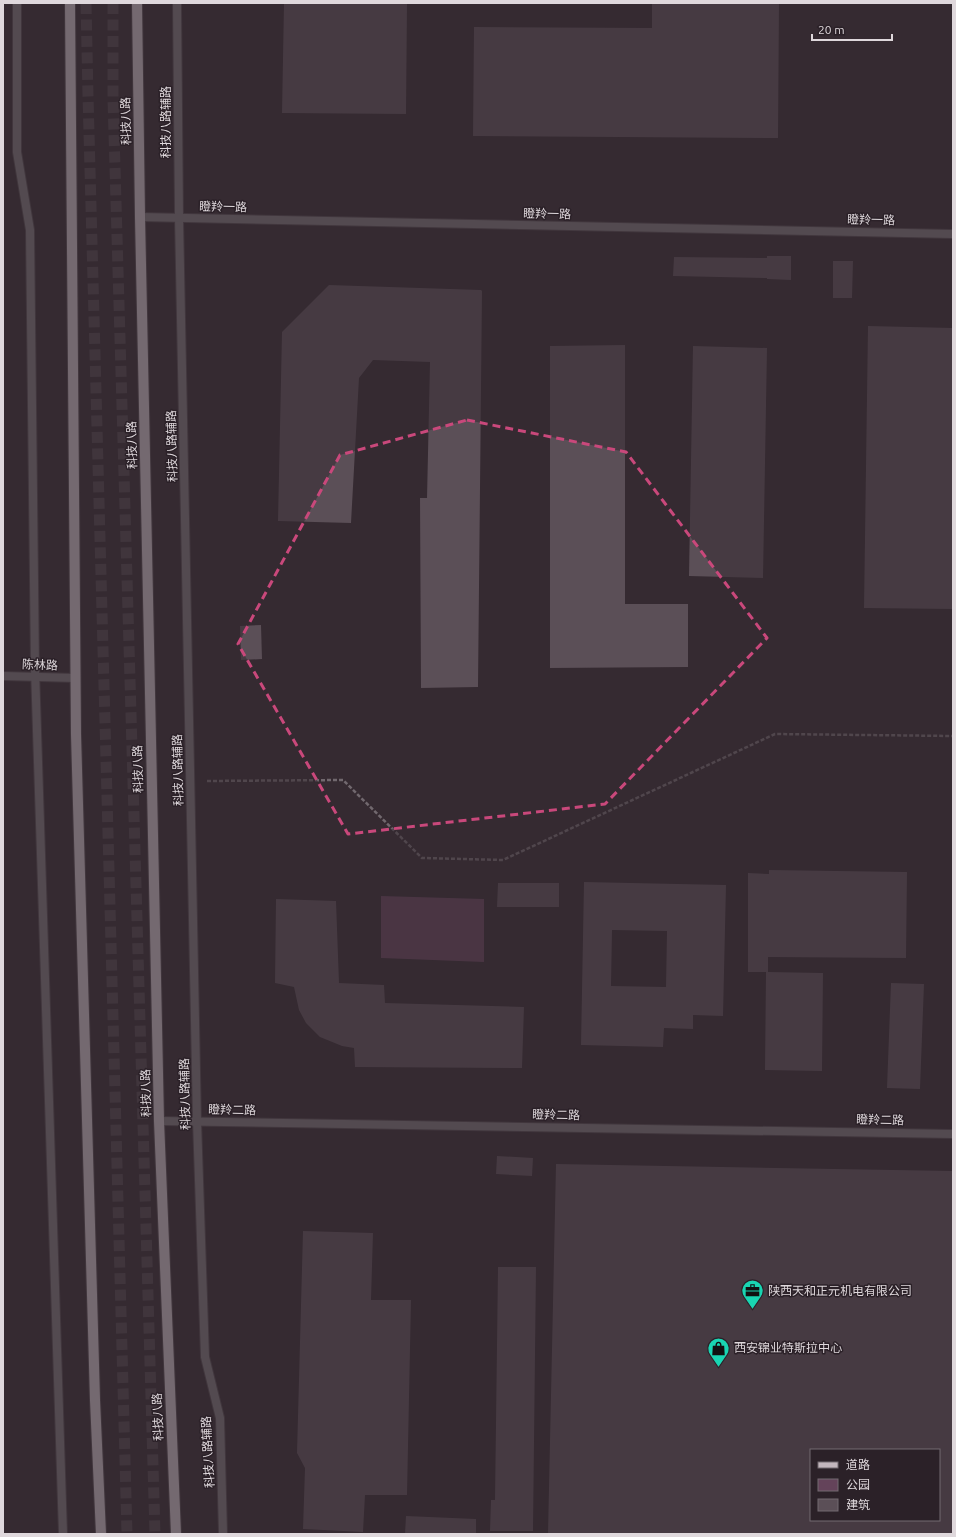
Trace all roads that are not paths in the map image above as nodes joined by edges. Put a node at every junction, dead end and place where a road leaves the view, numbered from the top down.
1 (17, 3) edge
2 (70, 3) edge
3 (137, 3) edge
4 (177, 3) edge
5 (140, 217) junction
6 (179, 218) junction
7 (953, 234) edge
8 (3, 676) edge
9 (35, 677) junction
10 (76, 678) junction
11 (159, 1121) junction
12 (197, 1121) junction
13 (953, 1134) edge
14 (63, 1534) edge
15 (101, 1534) edge
16 (176, 1534) edge
17 (223, 1534) edge

1 - 9 street
2 - 10 main road
3 - 5 main road, 科技八路
4 - 6 street, 科技八路辅路
5 - 6 street, 瞪羚一路
5 - 11 main road, 科技八路
6 - 7 street, 瞪羚一路
6 - 12 street, 科技八路辅路
8 - 9 street, 陈林路
9 - 10 street, 陈林路
9 - 14 street
10 - 15 main road
11 - 12 street, 瞪羚二路
11 - 16 main road, 科技八路
12 - 13 street, 瞪羚二路
12 - 17 street, 科技八路辅路

